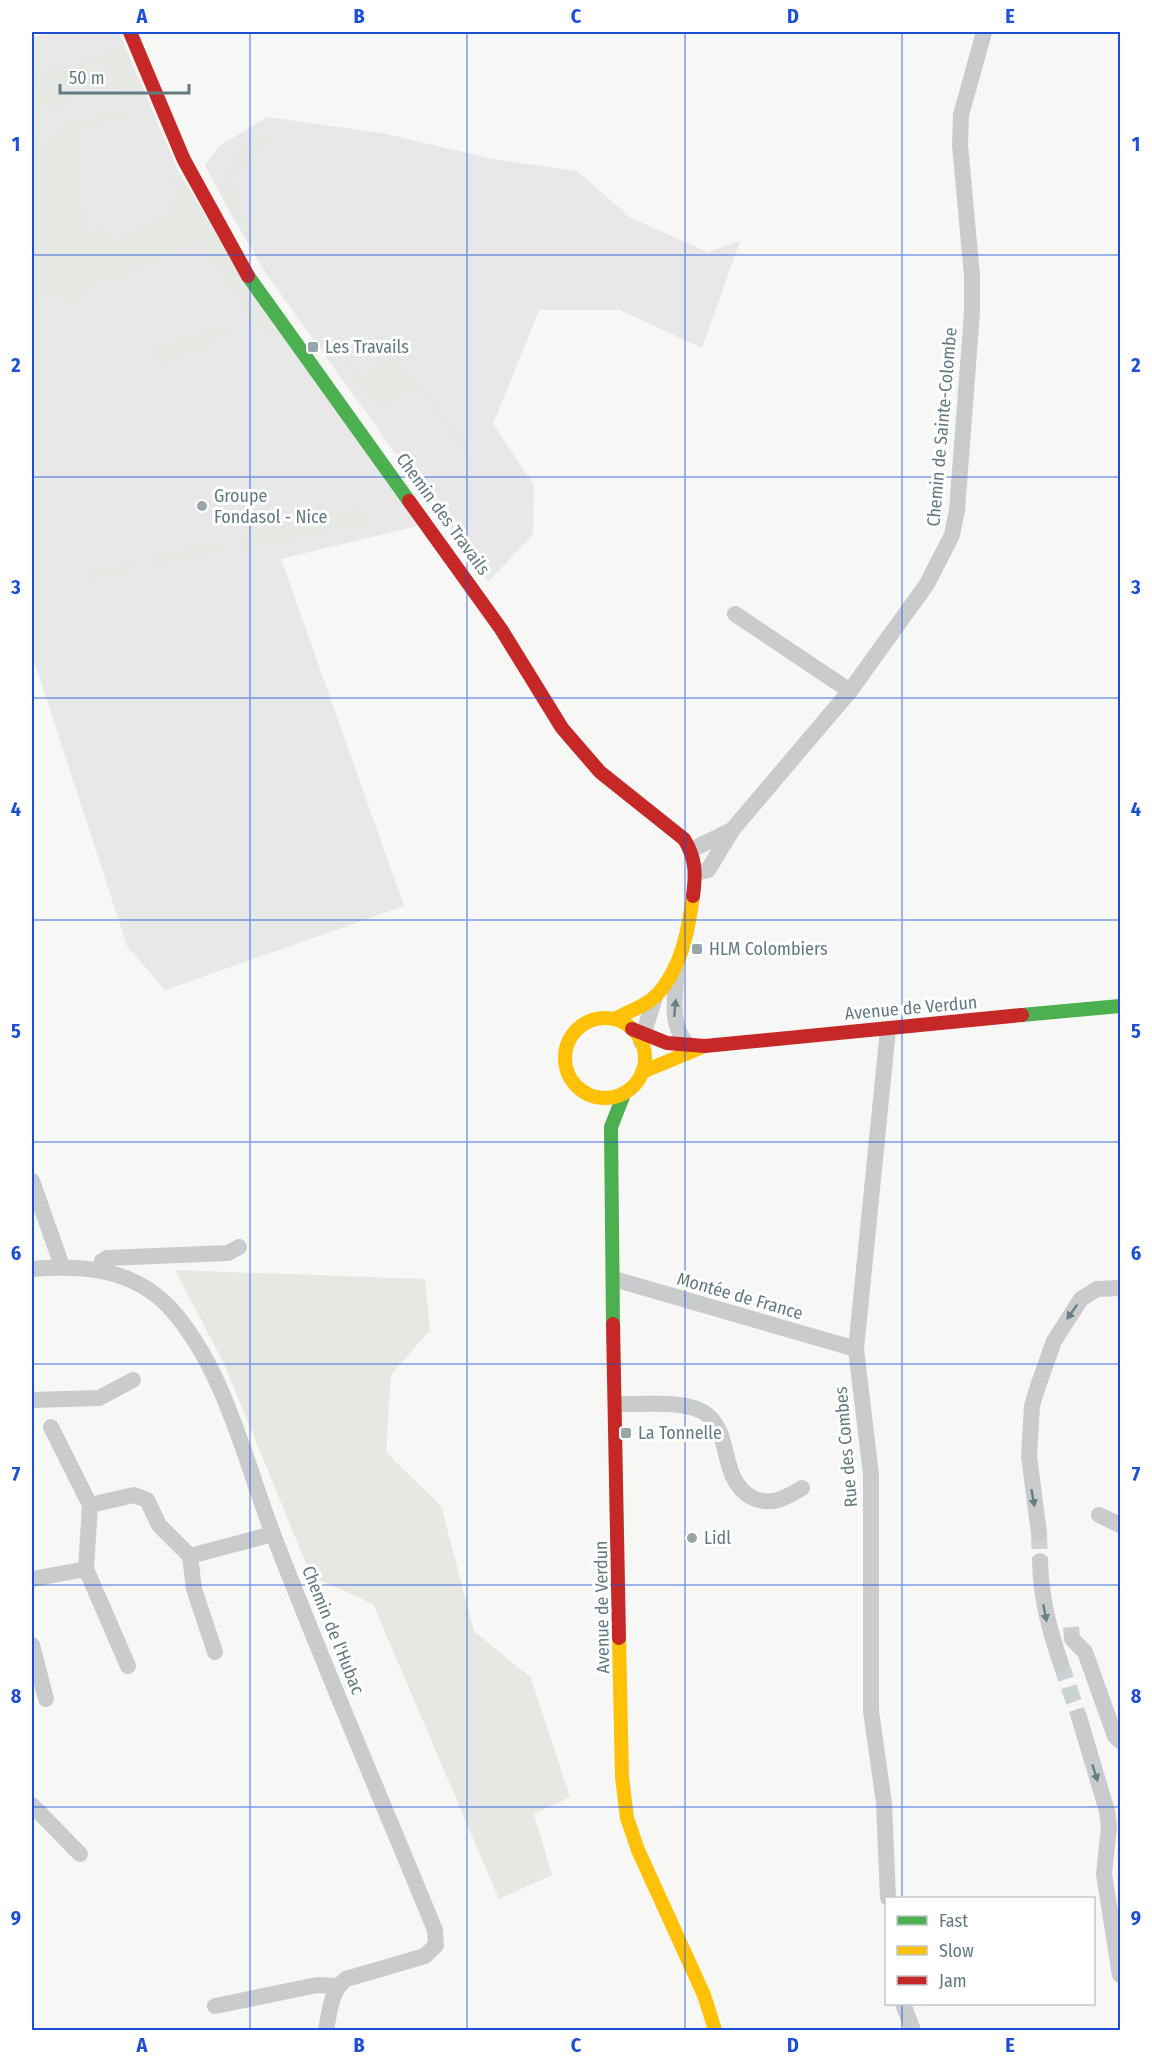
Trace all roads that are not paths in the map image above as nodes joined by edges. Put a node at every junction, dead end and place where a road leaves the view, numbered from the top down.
1 (130, 32) edge
2 (984, 32) edge
3 (735, 614) dead end
4 (850, 691) junction
5 (733, 829) junction
6 (691, 850) junction
7 (696, 873) junction
8 (676, 967) junction
9 (655, 997) junction
10 (1120, 1006) edge
11 (615, 1019) junction
12 (888, 1029) junction
13 (639, 1035) junction
14 (696, 1046) junction
15 (642, 1072) junction
16 (587, 1094) junction
17 (624, 1094) junction
18 (610, 1165) junction
19 (32, 1181) edge
20 (239, 1247) dead end
21 (62, 1266) junction
22 (32, 1269) edge
23 (101, 1270) junction
24 (614, 1279) junction
25 (1120, 1288) edge
26 (856, 1349) junction
27 (133, 1380) dead end
28 (32, 1400) edge
29 (616, 1404) junction
30 (51, 1427) dead end
31 (802, 1488) dead end
32 (90, 1505) junction
33 (1099, 1515) dead end
34 (1120, 1525) edge
35 (1039, 1533) tunnel mouth
36 (273, 1534) junction
37 (190, 1557) junction
38 (1040, 1561) tunnel mouth
39 (86, 1569) junction
40 (32, 1580) edge
41 (1077, 1644) tunnel mouth
42 (32, 1645) edge
43 (215, 1652) dead end
44 (1061, 1664) tunnel mouth
45 (128, 1666) dead end
46 (46, 1699) dead end
47 (1079, 1717) tunnel mouth
48 (1120, 1741) edge
49 (32, 1806) edge
50 (80, 1854) dead end
51 (888, 1897) edge
52 (1120, 1975) edge
53 (338, 1986) junction
54 (903, 2005) edge
55 (215, 2007) dead end
56 (326, 2031) edge
57 (715, 2031) edge
58 (913, 2031) edge

1 - 6 main road, Chemin des Travails
2 - 4 street, Chemin de Sainte-Colombe
3 - 4 street
4 - 5 street, Chemin de Sainte-Colombe
5 - 6 street, Chemin de Sainte-Colombe
5 - 7 street, Chemin de Sainte-Colombe
6 - 7 main road, Chemin des Travails
7 - 8 main road, Chemin des Travails
8 - 9 main road, Chemin des Travails
14 -> 8 street
9 - 11 main road, Chemin des Travails
9 - 13 street, Chemin des Travails
10 - 12 main road, Avenue de Verdun
11 - 13 main road
11 - 16 main road
12 - 14 main road, Avenue de Verdun
12 - 26 street, Rue des Combes
13 - 14 main road, Avenue de Verdun
13 - 15 main road
14 - 15 main road, Avenue de Verdun
15 - 17 main road
16 - 17 main road
16 - 18 main road, Avenue de Verdun
17 - 18 main road, Avenue de Verdun
18 - 24 main road, Avenue de Verdun
19 - 21 street
20 - 23 street
21 - 22 street, Chemin de l'Hubac
21 - 23 street, Chemin de l'Hubac
23 - 36 street, Chemin de l'Hubac
24 - 26 street, Montée de France
24 - 29 main road, Avenue de Verdun
25 -> 35 street
26 - 51 street, Rue des Combes
27 - 28 street
29 - 31 street
29 - 57 main road, Avenue de Verdun
30 - 32 street
32 - 37 street
32 - 39 street
33 - 34 street
36 - 37 street
36 - 53 street, Chemin de l'Hubac
37 - 43 street
38 -> 44 street
39 - 40 street
39 - 45 street
41 - 48 street
42 - 46 street
47 -> 52 street
49 - 50 street
53 - 55 street, Chemin de l'Hubac
53 - 56 street
54 - 58 street

